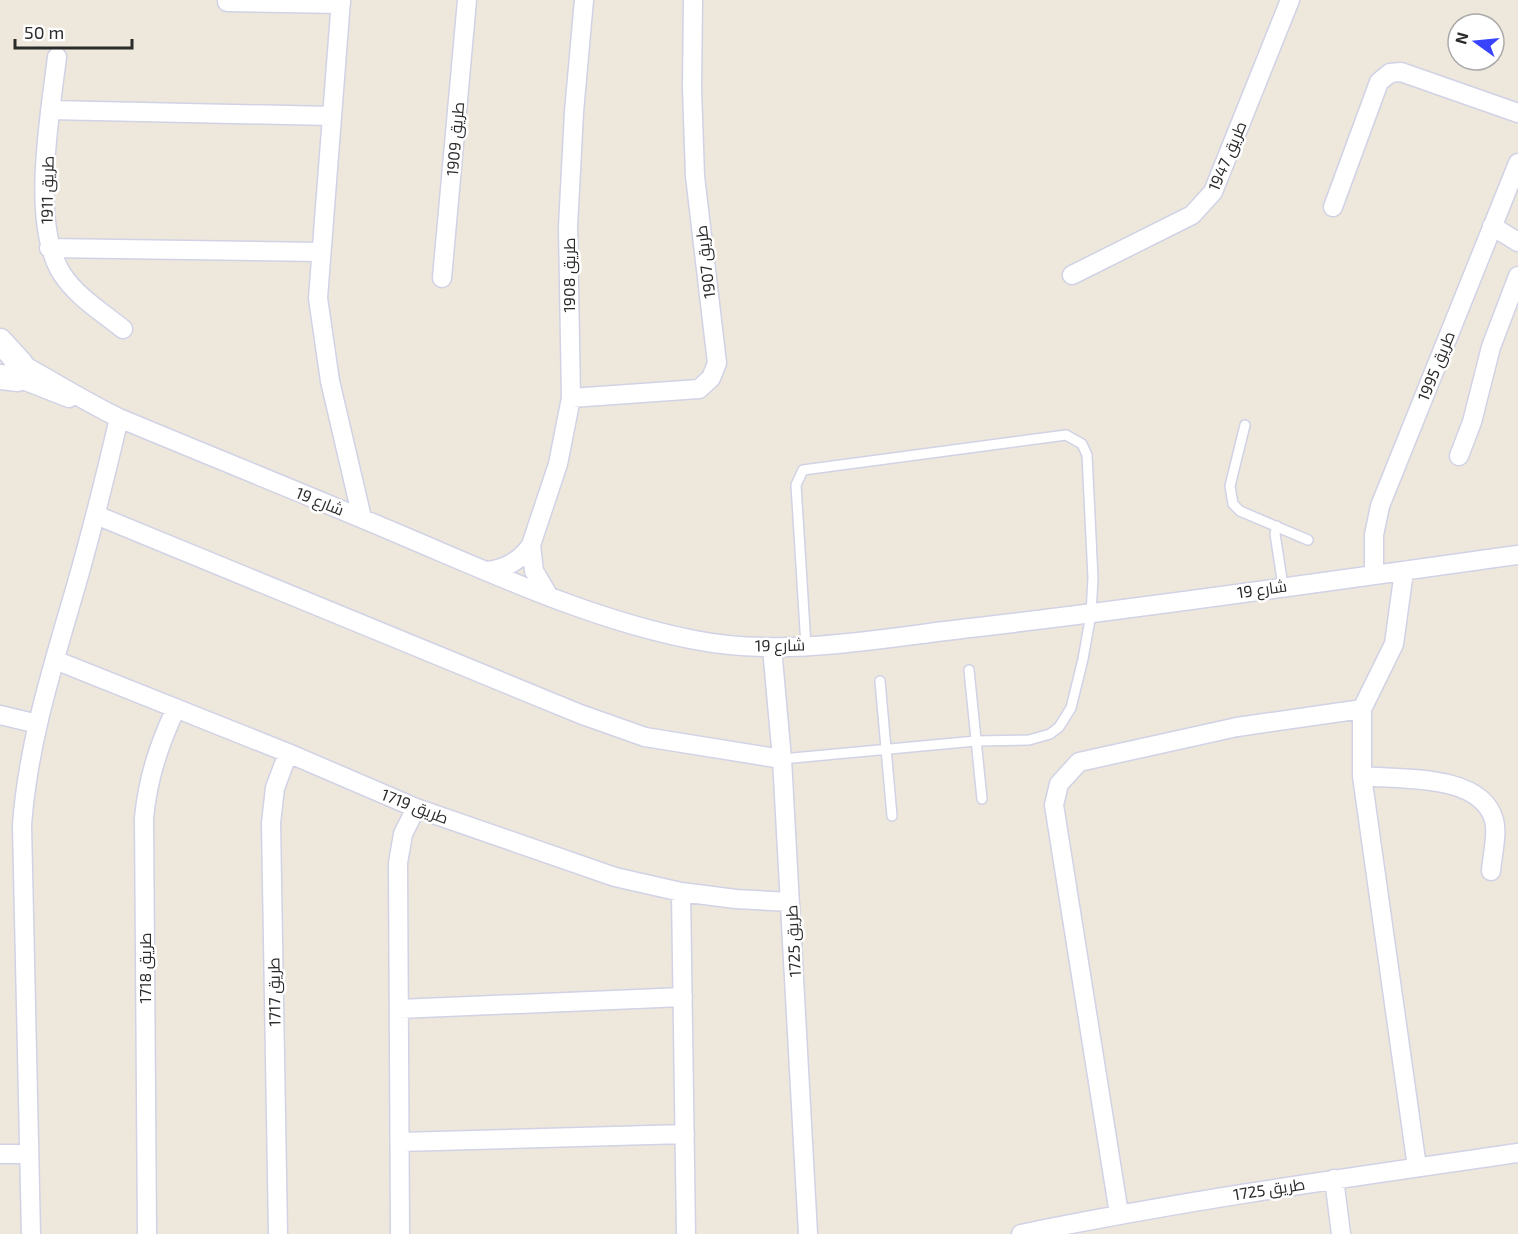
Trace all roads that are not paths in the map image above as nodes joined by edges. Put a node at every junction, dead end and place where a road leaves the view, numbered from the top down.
1 (467, 0) edge
2 (584, 0) edge
3 (693, 0) edge
4 (1290, 0) edge
5 (226, 2) dead end
6 (341, 2) edge
7 (57, 57) dead end
8 (50, 110) junction
9 (1518, 113) edge
10 (331, 116) junction
11 (1518, 163) edge
12 (1333, 207) dead end
13 (1492, 226) junction
14 (1518, 242) edge
15 (50, 248) junction
16 (320, 252) junction
17 (1072, 275) dead end
18 (1518, 276) edge
19 (442, 278) dead end
20 (123, 329) dead end
21 (0, 341) edge
22 (0, 352) edge
23 (10, 373) edge
24 (571, 398) junction
25 (119, 418) junction
26 (1245, 425) dead end
27 (1459, 456) dead end
28 (96, 515) junction
29 (362, 518) junction
30 (1277, 526) junction
31 (1308, 540) dead end
32 (531, 545) junction
33 (1518, 555) edge
34 (487, 571) junction
35 (1404, 571) junction
36 (1374, 574) junction
37 (1283, 586) junction
38 (547, 593) junction
39 (1090, 614) junction
40 (806, 646) junction
41 (772, 648) junction
42 (55, 660) junction
43 (969, 670) dead end
44 (880, 681) dead end
45 (177, 708) junction
46 (1362, 709) junction
47 (0, 716) edge
48 (38, 724) junction
49 (976, 741) junction
50 (887, 750) junction
51 (288, 753) junction
52 (782, 759) junction
53 (1362, 776) junction
54 (982, 799) dead end
55 (416, 808) junction
56 (892, 816) dead end
57 (1491, 871) dead end
58 (681, 892) junction
59 (790, 902) junction
60 (683, 997) junction
61 (399, 1009) junction
62 (685, 1134) junction
63 (400, 1142) junction
64 (1518, 1153) edge
65 (0, 1154) edge
66 (28, 1154) junction
67 (1417, 1167) junction
68 (1334, 1179) junction
69 (1119, 1214) junction
70 (31, 1234) edge
71 (147, 1234) edge
72 (278, 1234) edge
73 (400, 1234) edge
74 (686, 1234) edge
75 (808, 1234) edge
76 (1021, 1234) edge
77 (1341, 1234) edge

1 - 19 street, طريق 1909
2 - 24 street, طريق 1908
3 - 24 street, طريق 1907
4 - 17 street, طريق 1947
5 - 6 street
6 - 10 street
7 - 8 street, طريق 1911
8 - 10 street
8 - 15 street, طريق 1911
9 - 12 street
10 - 16 street
11 - 13 street, طريق 1995
13 - 14 street
13 - 36 street, طريق 1995
15 - 16 street
15 - 20 street, طريق 1911
16 - 29 street
18 - 27 street
21 - 23 street
22 - 23 street, شارع 19
23 - 25 street, شارع 19
24 - 32 street, طريق 1908
25 - 28 street
25 - 29 street, شارع 19
26 - 30 lane
28 - 42 street
28 - 52 street
29 - 34 street, شارع 19
30 - 31 lane
30 - 37 lane
32 - 34 street, طريق 1908
32 - 38 street, طريق 1908
33 - 35 street, شارع 19
34 - 38 street, شارع 19
35 - 36 street, شارع 19
35 - 46 street
36 - 37 street, شارع 19
37 - 39 street, شارع 19
38 - 41 street, شارع 19
39 - 40 street, شارع 19
39 - 40 lane
39 - 49 lane
40 - 41 street, شارع 19
41 - 52 street, طريق 1725
42 - 45 street, طريق 1719
42 - 48 street
43 - 49 lane
44 - 50 lane
45 - 51 street, طريق 1719
45 - 71 street, طريق 1718
46 - 53 street
46 - 69 street
47 - 48 street
48 - 66 street
49 - 50 lane
49 - 54 lane
50 - 52 lane
50 - 56 lane
51 - 55 street, طريق 1719
51 - 72 street, طريق 1717
52 - 59 street, طريق 1725
53 - 57 street
53 - 67 street
55 - 58 street, طريق 1719
55 - 61 street
58 - 59 street, طريق 1719
58 - 60 street
59 - 75 street, طريق 1725
60 - 61 street
60 - 62 street
61 - 63 street
62 - 63 street
62 - 74 street
63 - 73 street
64 - 67 street, طريق 1725
65 - 66 street
66 - 70 street
67 - 68 street, طريق 1725
68 - 69 street, طريق 1725
68 - 77 street
69 - 76 street, طريق 1725

